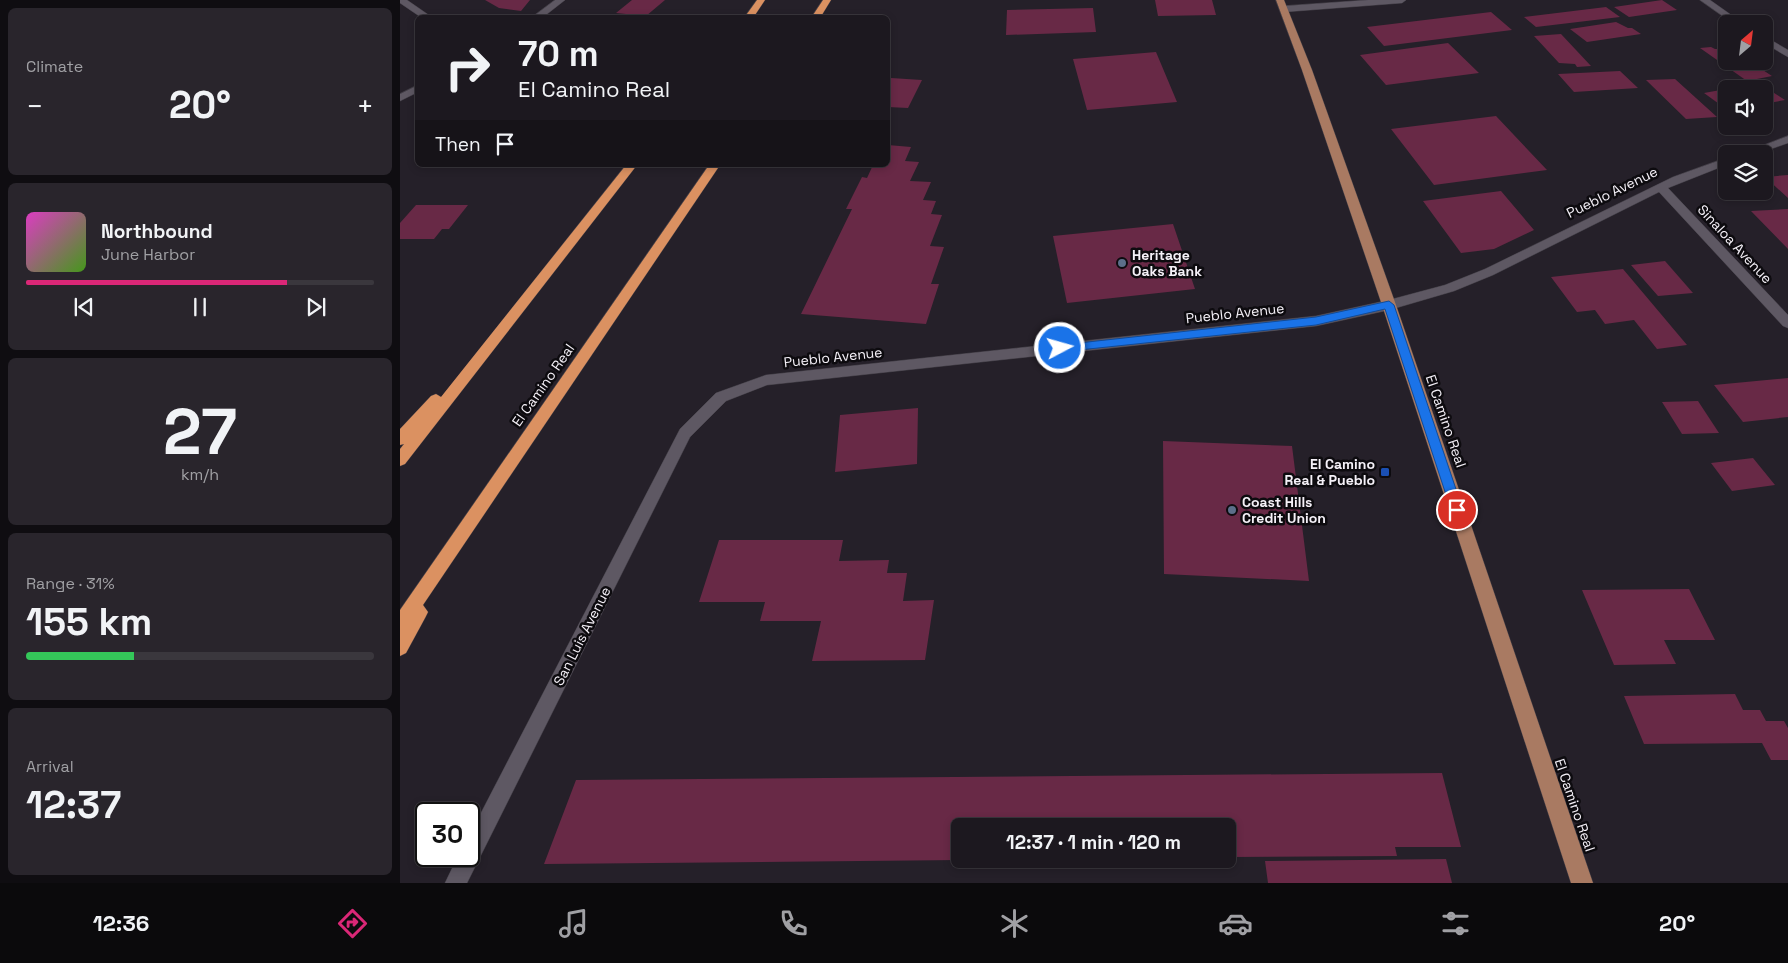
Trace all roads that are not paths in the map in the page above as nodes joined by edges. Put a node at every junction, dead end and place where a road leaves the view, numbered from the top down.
1 (401, 0) edge
2 (561, 0) edge
3 (762, 0) edge
4 (827, 0) edge
5 (1402, 0) edge
6 (1704, 0) edge
7 (1344, 2) edge
8 (1282, 4) edge
9 (425, 15) edge
10 (539, 15) edge
11 (750, 15) edge
12 (817, 15) edge
13 (1726, 15) edge
14 (1773, 45) edge
15 (1788, 54) edge
16 (415, 90) edge
17 (400, 98) edge
18 (1788, 139) edge
19 (1771, 145) edge
20 (1718, 164) edge
21 (630, 167) edge
22 (714, 167) edge
23 (1661, 187) junction
24 (1389, 305) junction
25 (515, 314) junction
26 (1788, 322) edge
27 (721, 398) joint
28 (400, 439) edge
29 (400, 460) edge
30 (459, 538) junction
31 (400, 625) edge
32 (400, 647) edge
33 (456, 883) edge
34 (1582, 883) edge

1 - 9 street
2 - 10 street
3 - 11 highway
4 - 12 highway
5 - 7 street
6 - 13 street
7 - 8 street
8 - 24 main road, El Camino Real
14 - 15 street
16 - 17 street
18 - 19 street
20 - 23 street, Pueblo Avenue
21 - 25 highway
22 - 30 highway, El Camino Real
23 - 24 street, Pueblo Avenue
23 - 26 street, Sinaloa Avenue
24 - 27 street, Pueblo Avenue
24 - 34 main road, El Camino Real
25 - 28 highway
25 - 29 highway
27 - 33 street, San Luis Avenue
30 - 31 highway, El Camino Real
30 - 32 highway

